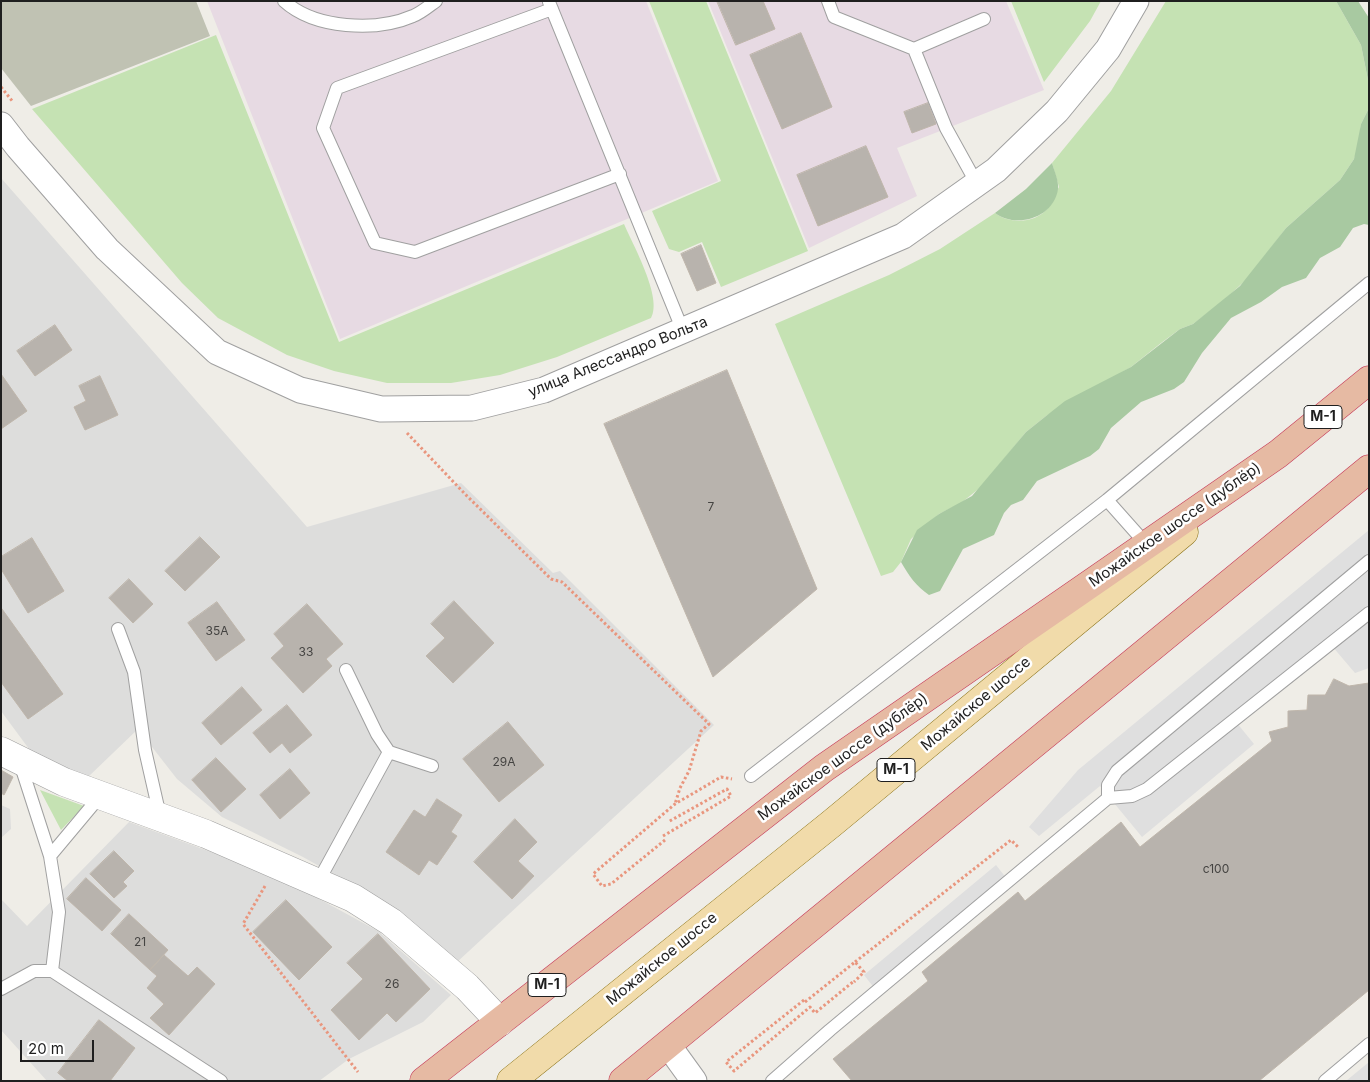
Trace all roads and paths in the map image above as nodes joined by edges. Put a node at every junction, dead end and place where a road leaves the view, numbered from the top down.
1 (284, 1) edge
2 (436, 1) edge
3 (828, 1) edge
4 (1136, 1) edge
5 (551, 5) edge
6 (984, 19) dead end
7 (914, 49) junction
8 (1, 87) edge
9 (14, 103) dead end
10 (1, 125) edge
11 (620, 174) junction
12 (977, 184) junction
13 (1369, 283) edge
14 (683, 331) junction
15 (1369, 380) edge
16 (411, 428) dead end
17 (1278, 454) junction
18 (1369, 469) edge
19 (1107, 500) junction
20 (1147, 545) junction
21 (1369, 561) edge
22 (1369, 613) edge
23 (118, 629) dead end
24 (346, 670) dead end
25 (389, 752) junction
26 (10, 756) edge
27 (432, 766) dead end
28 (750, 776) joint
29 (101, 795) junction
30 (1108, 798) junction
31 (675, 804) junction
32 (160, 816) junction
33 (668, 822) dead end
34 (50, 856) junction
35 (268, 882) dead end
36 (318, 882) junction
37 (852, 965) dead end
38 (52, 971) junction
39 (854, 981) dead end
40 (1, 989) edge
41 (500, 1022) junction
42 (1369, 1044) edge
43 (658, 1053) junction
44 (358, 1072) dead end
45 (221, 1081) edge
46 (424, 1081) edge
47 (511, 1081) edge
48 (623, 1081) edge
49 (630, 1081) edge
50 (694, 1081) edge
51 (772, 1081) edge
52 (1325, 1081) edge

1 - 2 lane
3 - 7 lane
4 - 12 street, улица Алессандро Вольта
5 - 11 lane
5 - 11 lane
6 - 7 lane
7 - 12 lane
8 - 9 path
10 - 14 street, улица Алессандро Вольта
11 - 14 lane
12 - 14 street, улица Алессандро Вольта
13 - 19 lane
15 - 17 highway, Можайское шоссе / М-1
16 - 31 path
17 - 20 highway, Можайское шоссе (дублёр) / М-1
17 - 47 main road, Можайское шоссе / М-1
18 - 43 highway
19 - 20 lane
19 - 28 lane
20 - 41 highway, Можайское шоссе (дублёр) / М-1
21 - 30 lane
22 - 30 lane
23 - 32 lane
24 - 25 lane
25 - 27 lane
25 - 36 lane
26 - 29 street
26 - 34 lane
28 - 31 path
29 - 32 street
29 - 34 lane
30 - 51 lane
31 - 33 path
32 - 36 street
34 - 38 lane
35 - 44 path
36 - 41 street
37 - 39 path
38 - 40 lane
38 - 45 lane
41 - 46 highway, Можайское шоссе (дублёр) / М-1
42 - 52 lane
43 - 48 highway
43 - 49 highway
43 - 50 street

